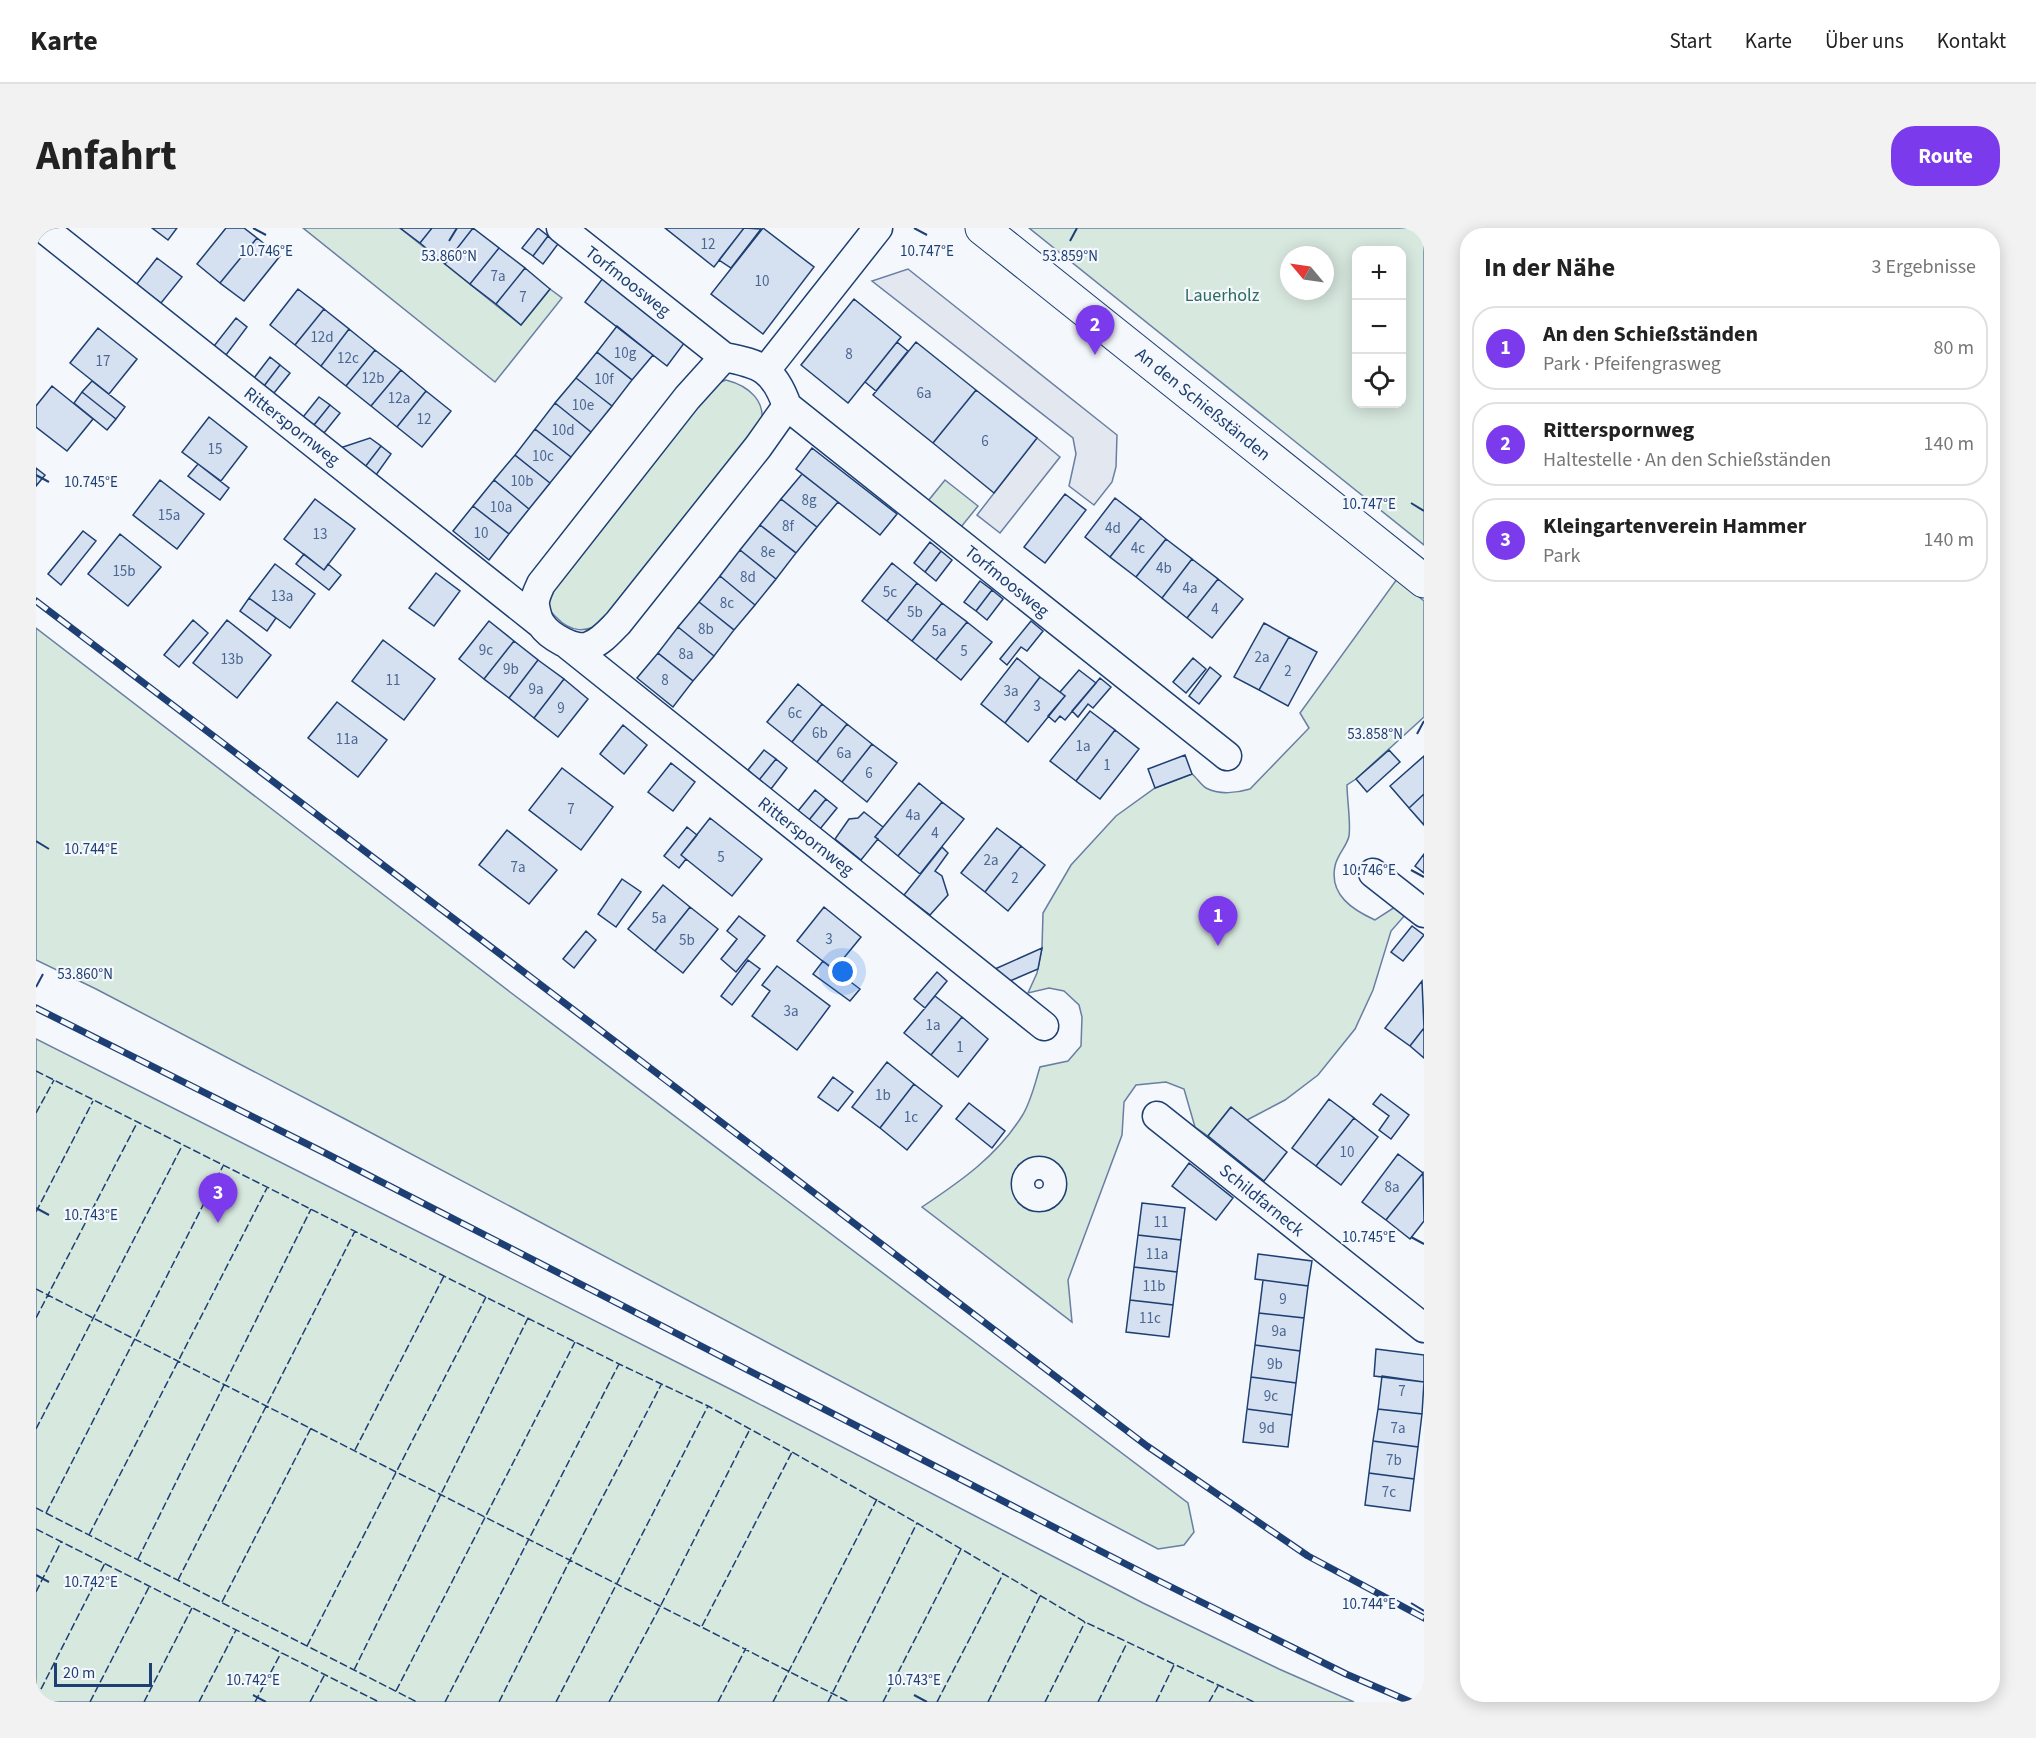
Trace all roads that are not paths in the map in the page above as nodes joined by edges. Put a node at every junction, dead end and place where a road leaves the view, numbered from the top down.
1 (43, 228) edge
2 (561, 228) edge
3 (878, 228) edge
4 (982, 228) edge
5 (724, 357) junction
6 (766, 369) junction
7 (787, 406) junction
8 (1424, 581) edge
9 (541, 624) junction
10 (568, 645) junction
11 (1227, 756) dead end
12 (1373, 873) dead end
13 (1424, 913) edge
14 (1044, 1026) dead end
15 (1157, 1116) dead end
16 (1424, 1328) edge

1 - 9 street, Ritterspornweg
2 - 5 street, Torfmoosweg
3 - 6 street
4 - 8 street, An den Schießständen
5 - 6 street
5 - 9 street
6 - 7 street
7 - 10 street
7 - 11 street, Torfmoosweg
9 - 10 street, Ritterspornweg
10 - 14 street, Ritterspornweg
12 - 13 street
15 - 16 street, Schildfarneck

